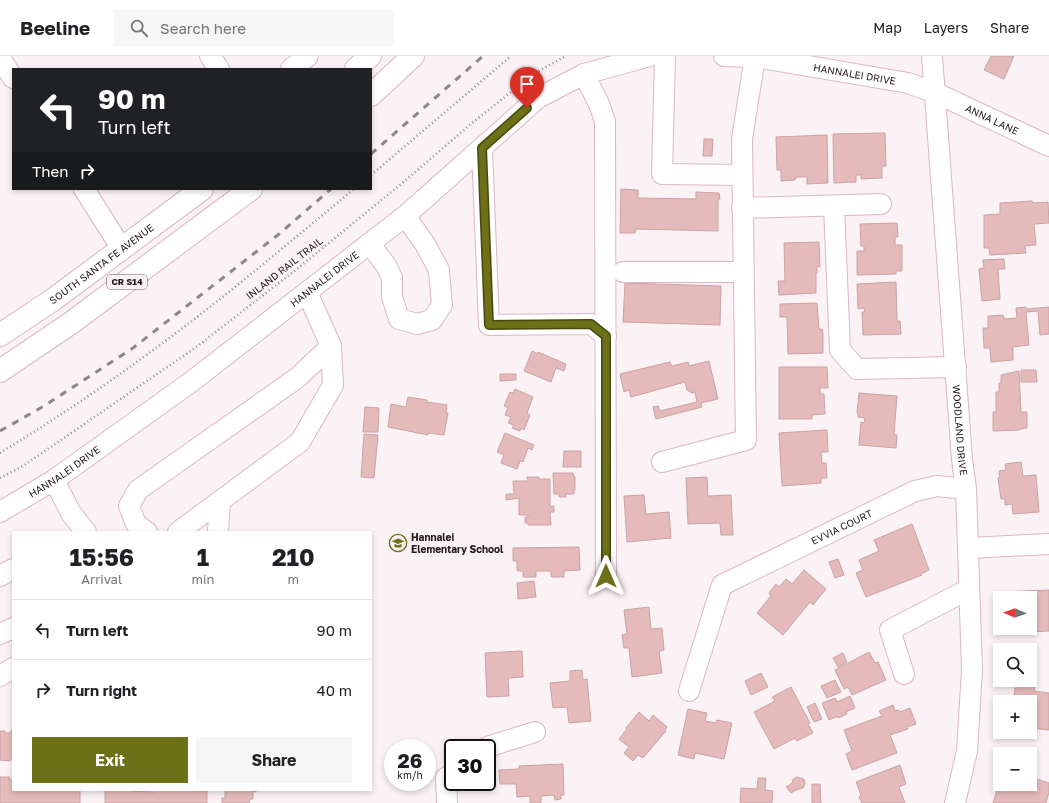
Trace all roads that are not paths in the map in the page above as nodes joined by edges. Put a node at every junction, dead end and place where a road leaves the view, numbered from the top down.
1 (210, 56) edge
2 (308, 56) edge
3 (370, 56) edge
4 (414, 56) edge
5 (650, 56) edge
6 (665, 56) edge
7 (724, 56) edge
8 (932, 56) edge
9 (755, 57) junction
10 (0, 58) edge
11 (218, 68) edge
12 (292, 68) edge
13 (357, 68) edge
14 (584, 74) junction
15 (12, 76) edge
16 (936, 93) junction
17 (372, 94) edge
18 (1049, 146) edge
19 (482, 148) junction
20 (742, 175) junction
21 (85, 190) edge
22 (201, 190) edge
23 (250, 190) edge
24 (881, 204) dead end
25 (834, 206) junction
26 (742, 208) junction
27 (405, 216) junction
28 (370, 244) junction
29 (122, 249) junction
30 (623, 272) dead end
31 (743, 272) junction
32 (307, 292) junction
33 (0, 335) edge
34 (606, 336) junction
35 (331, 346) junction
36 (956, 367) junction
37 (0, 371) edge
38 (662, 462) dead end
39 (54, 480) junction
40 (966, 489) junction
41 (220, 501) junction
42 (0, 512) edge
43 (84, 531) edge
44 (146, 531) edge
45 (179, 531) edge
46 (218, 531) edge
47 (1049, 544) edge
48 (968, 548) junction
49 (12, 570) edge
50 (0, 576) edge
51 (606, 576) dead end
52 (969, 589) junction
53 (12, 628) edge
54 (0, 634) edge
55 (12, 669) edge
56 (904, 674) dead end
57 (0, 676) edge
58 (689, 691) dead end
59 (534, 732) dead end
60 (496, 744) edge
61 (447, 791) edge
62 (447, 803) edge
63 (955, 803) edge

1 - 11 street
2 - 12 street
3 - 13 main road
4 - 17 main road
5 - 14 street, HANNALEI DRIVE
6 - 20 street
7 - 9 street, HANNALEI DRIVE
8 - 16 street, WOODLAND DRIVE
9 - 16 street, HANNALEI DRIVE
9 - 20 street
10 - 15 street
14 - 19 street, HANNALEI DRIVE
14 - 34 street
16 - 18 street, ANNA LANE
16 - 36 street, WOODLAND DRIVE
19 - 27 street, HANNALEI DRIVE
19 - 34 street
20 - 26 street
21 - 29 street
22 - 29 main road, SOUTH SANTA FE AVENUE / CR S14
23 - 37 main road, CR S14
24 - 25 street
25 - 26 street
25 - 36 street
26 - 31 street
27 - 28 street, HANNALEI DRIVE
27 - 28 street
28 - 32 street, HANNALEI DRIVE
29 - 33 main road, SOUTH SANTA FE AVENUE / CR S14
30 - 31 street
31 - 38 street
32 - 35 street
32 - 39 street, HANNALEI DRIVE
34 - 51 street
35 - 41 street
35 - 44 street
36 - 40 street, WOODLAND DRIVE
39 - 42 street, HANNALEI DRIVE
39 - 43 street
40 - 48 street, WOODLAND DRIVE
40 - 58 street, EVVIA COURT
41 - 45 street
41 - 46 street
47 - 48 street
48 - 52 street, WOODLAND DRIVE
49 - 50 street
52 - 56 street
52 - 63 street, WOODLAND DRIVE
53 - 54 street
55 - 57 street
59 - 60 street
61 - 62 street

